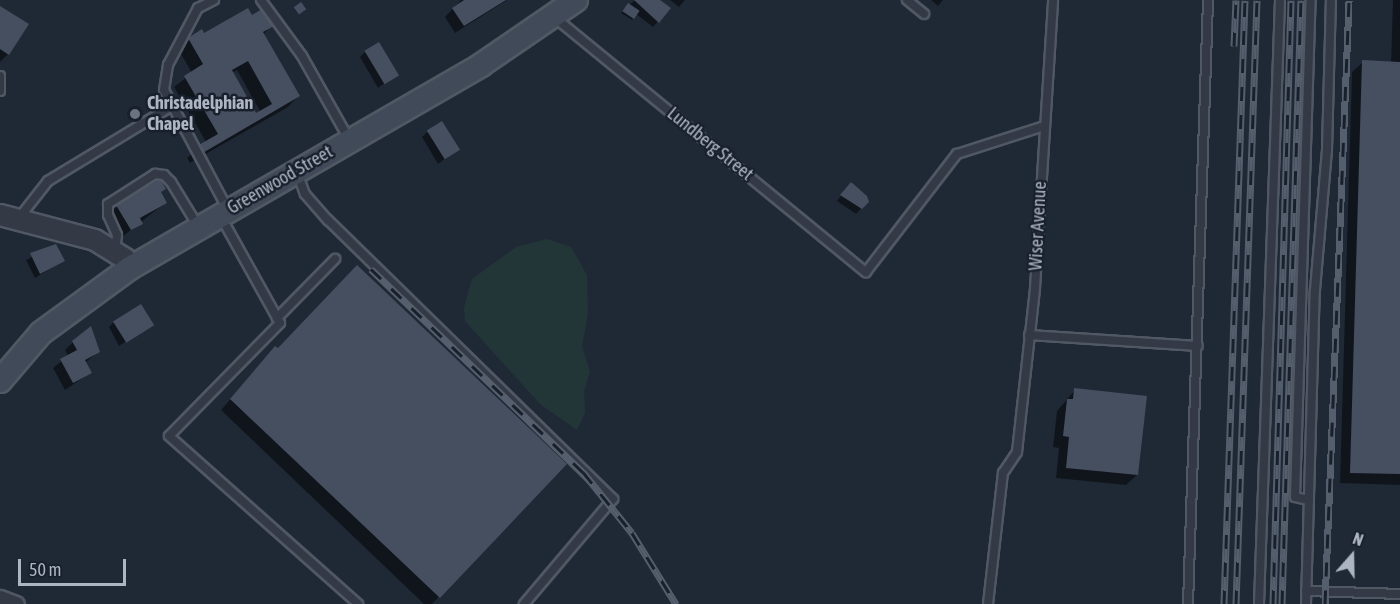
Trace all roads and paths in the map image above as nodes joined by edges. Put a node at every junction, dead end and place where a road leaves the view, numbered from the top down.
1 (214, 0) edge
2 (261, 0) edge
3 (576, 0) edge
4 (908, 0) edge
5 (1053, 0) edge
6 (1208, 0) edge
7 (1280, 0) edge
8 (1311, 0) edge
9 (1331, 0) edge
10 (924, 14) dead end
11 (553, 16) junction
12 (0, 76) edge
13 (0, 91) edge
14 (172, 106) junction
15 (1044, 126) junction
16 (349, 140) junction
17 (296, 171) junction
18 (224, 212) junction
19 (9, 217) edge
20 (199, 227) junction
21 (334, 259) dead end
22 (122, 260) junction
23 (277, 318) junction
24 (1029, 335) junction
25 (1198, 346) junction
26 (0, 381) edge
27 (1309, 500) junction
28 (1306, 591) junction
29 (1400, 594) edge
30 (0, 598) edge
31 (16, 604) edge
32 (358, 604) edge
33 (524, 604) edge
34 (988, 604) edge
35 (1188, 604) edge
36 (1259, 604) edge
37 (1306, 604) edge

1 - 14 lane
2 - 16 lane
3 - 11 main road, Greenwood Street
4 - 10 lane
5 - 15 lane, Wiser Avenue
6 - 25 lane
7 - 36 lane
8 - 27 lane
9 - 27 lane
11 - 15 lane, Lundberg Street
11 - 16 main road, Greenwood Street
12 - 13 lane
14 - 18 lane
14 - 19 lane
15 - 24 lane, Wiser Avenue
16 - 17 main road, Greenwood Street
17 - 18 main road, Greenwood Street
17 - 33 lane
18 - 20 main road, Greenwood Street
18 - 23 lane
19 - 22 street
20 - 22 main road, Greenwood Street
20 - 22 lane
21 - 23 lane
22 - 26 main road, Greenwood Street
23 - 32 lane
24 - 25 lane
24 - 34 lane, Wiser Avenue
25 - 35 lane
27 - 28 lane
28 - 29 lane
28 - 37 lane
30 - 31 street

